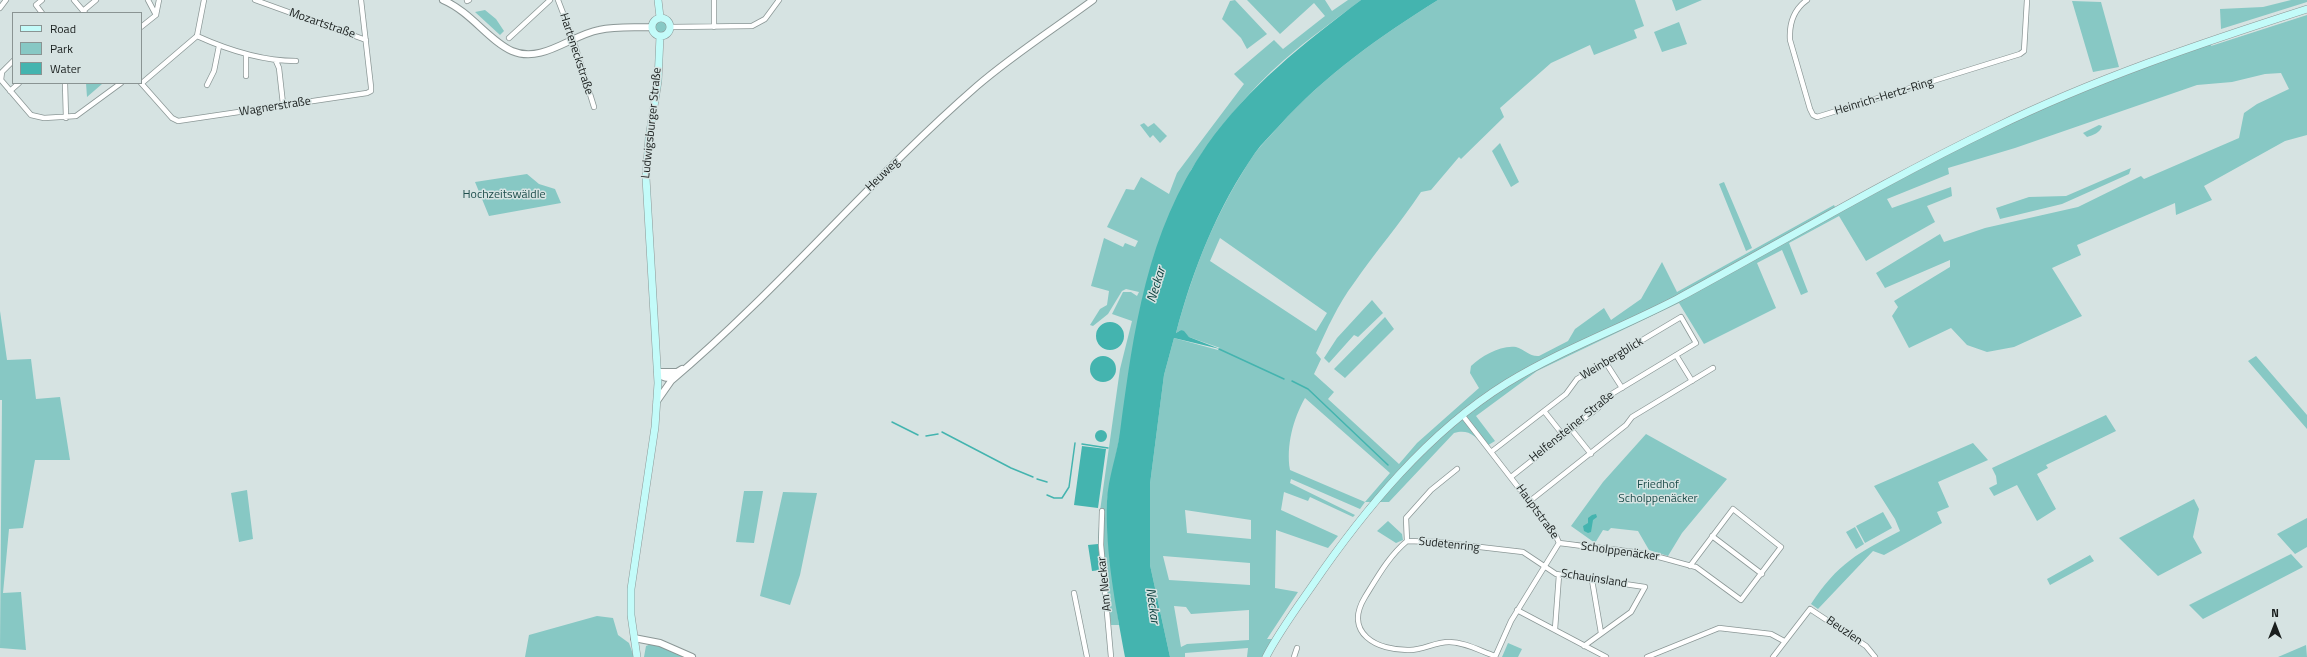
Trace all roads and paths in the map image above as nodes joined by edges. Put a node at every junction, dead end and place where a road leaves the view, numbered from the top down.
1 (6, 0) edge
2 (42, 0) edge
3 (74, 0) edge
4 (96, 0) edge
5 (148, 0) edge
6 (159, 0) edge
7 (204, 0) edge
8 (255, 0) edge
9 (361, 0) edge
10 (443, 0) edge
11 (550, 0) edge
12 (558, 0) edge
13 (658, 0) edge
14 (714, 0) edge
15 (779, 0) edge
16 (1093, 0) edge
17 (1807, 0) edge
18 (2027, 0) edge
19 (0, 8) edge
20 (2307, 9) edge
21 (41, 12) edge
22 (84, 12) edge
23 (156, 15) junction
24 (660, 17) junction
25 (142, 26) edge
26 (652, 27) junction
27 (714, 27) junction
28 (671, 28) junction
29 (196, 36) junction
30 (660, 36) junction
31 (509, 38) dead end
32 (573, 39) junction
33 (366, 40) junction
34 (219, 46) junction
35 (246, 54) junction
36 (276, 61) junction
37 (296, 61) dead end
38 (12, 63) edge
39 (246, 76) dead end
40 (142, 82) edge
41 (18, 84) edge
42 (65, 84) edge
43 (120, 84) edge
44 (142, 84) edge
45 (207, 85) dead end
46 (10, 91) junction
47 (283, 104) junction
48 (594, 107) dead end
49 (66, 118) junction
50 (1681, 317) joint
51 (1676, 355) junction
52 (1606, 363) junction
53 (686, 367) junction
54 (1713, 368) dead end
55 (658, 372) junction
56 (675, 377) junction
57 (1692, 381) junction
58 (1622, 388) junction
59 (657, 401) junction
60 (1544, 411) junction
61 (1463, 416) junction
62 (1571, 429) junction
63 (1563, 435) junction
64 (1491, 452) junction
65 (1591, 454) junction
66 (1458, 469) dead end
67 (1511, 477) junction
68 (1530, 501) junction
69 (1102, 511) dead end
70 (1712, 536) junction
71 (1407, 541) junction
72 (1559, 543) junction
73 (1690, 566) junction
74 (1544, 567) junction
75 (1762, 574) junction
76 (1559, 575) junction
77 (1592, 580) junction
78 (1074, 593) dead end
79 (1518, 610) junction
80 (1556, 629) junction
81 (1601, 633) junction
82 (634, 638) junction
83 (1784, 641) junction
84 (1584, 646) junction
85 (1297, 648) dead end
86 (637, 657) edge
87 (692, 657) edge
88 (1087, 657) edge
89 (1111, 657) edge
90 (1266, 657) edge
91 (1294, 657) edge
92 (1495, 657) edge
93 (1606, 657) edge
94 (1647, 657) edge
95 (1773, 657) edge
96 (1875, 657) edge

1 - 19 street
2 - 21 street
3 - 22 street
4 - 22 street
5 - 23 street
6 - 23 street
7 - 29 street
8 - 33 street, Mozartstraße
9 - 33 street
10 - 32 street
11 - 31 street
12 - 32 street, Harteneckstraße
13 - 24 main road
14 - 27 street
15 - 27 street
16 - 53 street, Heuweg
17 - 18 street, Heinrich-Hertz-Ring
20 - 61 main road
23 - 25 street
24 - 26 main road
24 - 28 main road
26 - 30 main road
26 - 32 street
27 - 28 street
28 - 30 main road
29 - 34 street
29 - 40 street
30 - 55 main road, Ludwigsburger Straße
32 - 48 street, Harteneckstraße
33 - 47 street, Wagnerstraße
34 - 35 street
34 - 45 street
35 - 36 street
35 - 39 street
36 - 37 street
36 - 47 street
38 - 46 street
41 - 46 street
42 - 49 street
43 - 49 street
44 - 47 street, Wagnerstraße
46 - 49 street
50 - 51 street, Helfensteiner Straße
50 - 52 street, Weinbergblick
51 - 57 street
51 - 58 street, Helfensteiner Straße
52 - 58 street
52 - 60 street, Weinbergblick
53 - 55 street
53 - 56 street, Heuweg
54 - 57 street
55 - 56 street
55 - 59 main road, Ludwigsburger Straße
56 - 59 street, Heuweg
57 - 65 street
58 - 62 street, Helfensteiner Straße
59 - 82 main road, Ludwigsburger Straße
60 - 63 street
60 - 64 street, Weinbergblick
61 - 64 street, Hauptstraße
61 - 90 main road
62 - 63 street, Helfensteiner Straße
62 - 65 street
63 - 67 street, Helfensteiner Straße
64 - 67 street, Hauptstraße
65 - 68 street
66 - 71 street
67 - 68 street, Hauptstraße
68 - 72 street, Hauptstraße
69 - 89 street, Am Neckar
70 - 73 street
70 - 75 street
70 - 75 street
71 - 74 street, Sudetenring
71 - 92 street, Sudetenring
72 - 73 street, Scholppenäcker
72 - 74 street, Hauptstraße
73 - 75 street, Scholppenäcker
74 - 76 street, Schauinsland
74 - 79 street, Hauptstraße
76 - 77 street, Schauinsland
76 - 80 street
77 - 81 street
77 - 81 street, Schauinsland
78 - 88 street
79 - 80 street
79 - 92 street, Hauptstraße
80 - 84 street
81 - 84 street
82 - 86 main road, Ludwigsburger Straße
82 - 87 street
83 - 94 street
83 - 95 street
83 - 96 street, Beuzlen
84 - 93 street
85 - 91 street

